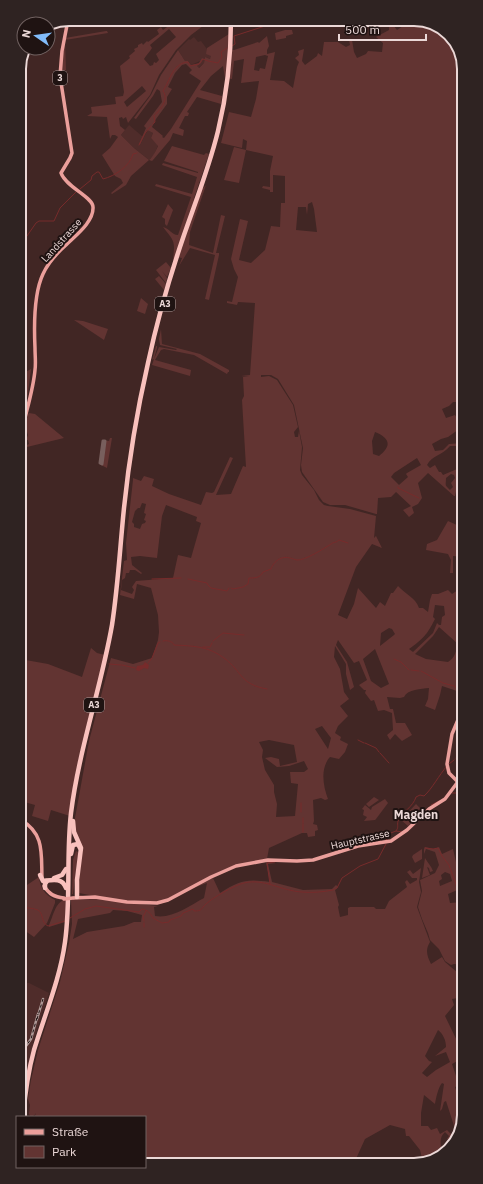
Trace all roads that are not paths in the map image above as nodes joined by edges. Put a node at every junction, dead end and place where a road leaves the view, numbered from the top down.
1 (67, 26) edge
2 (232, 26) edge
3 (26, 413) edge
4 (121, 560) junction
5 (457, 722) edge
6 (457, 782) edge
7 (457, 782) edge
8 (72, 820) junction
9 (26, 824) edge
10 (69, 860) junction
11 (43, 879) junction
12 (45, 888) joint
13 (76, 897) junction
14 (62, 899) junction
15 (69, 913) junction
16 (26, 1089) edge

1 - 3 main road, Landstrasse / 3
2 - 4 highway, A3
4 - 8 highway, A3
4 - 10 highway, A3
5 - 6 main road, Hauptstrasse
7 - 13 main road, Hauptstrasse
8 - 10 highway, A3
8 - 13 highway
9 - 11 main road
10 - 11 highway
10 - 13 highway
10 - 14 highway, A3
10 - 15 highway, A3
11 - 12 highway
11 - 14 main road
11 - 14 highway
12 - 14 main road
13 - 14 main road, Hauptstrasse, bridge
14 - 15 highway, A3
15 - 16 highway, A3

